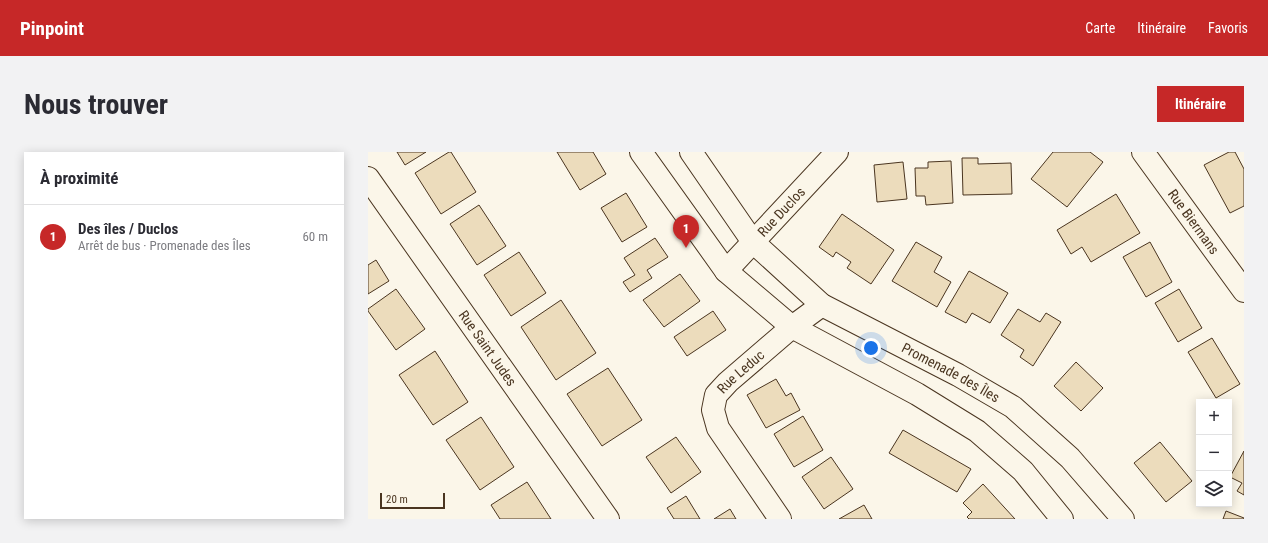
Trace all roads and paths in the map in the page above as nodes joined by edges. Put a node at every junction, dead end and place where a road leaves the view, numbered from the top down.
1 (641, 152) edge
2 (691, 152) edge
3 (837, 152) edge
4 (1144, 152) edge
5 (368, 178) edge
6 (753, 242) junction
7 (726, 271) junction
8 (1244, 291) edge
9 (822, 305) junction
10 (792, 327) junction
11 (608, 519) edge
12 (780, 519) edge
13 (1062, 519) edge
14 (1123, 519) edge

1 - 7 street
2 - 6 street, Promenade des Îles
3 - 6 street, Rue Duclos
4 - 8 street, Rue Biermans
5 - 11 street, Rue Saint Judes
6 - 7 street, Rue Duclos
6 - 9 street, Promenade des Îles
7 - 10 street
9 - 10 street, Rue Leduc
9 - 14 street, Promenade des Îles
10 - 12 street, Rue Leduc
10 - 13 street

